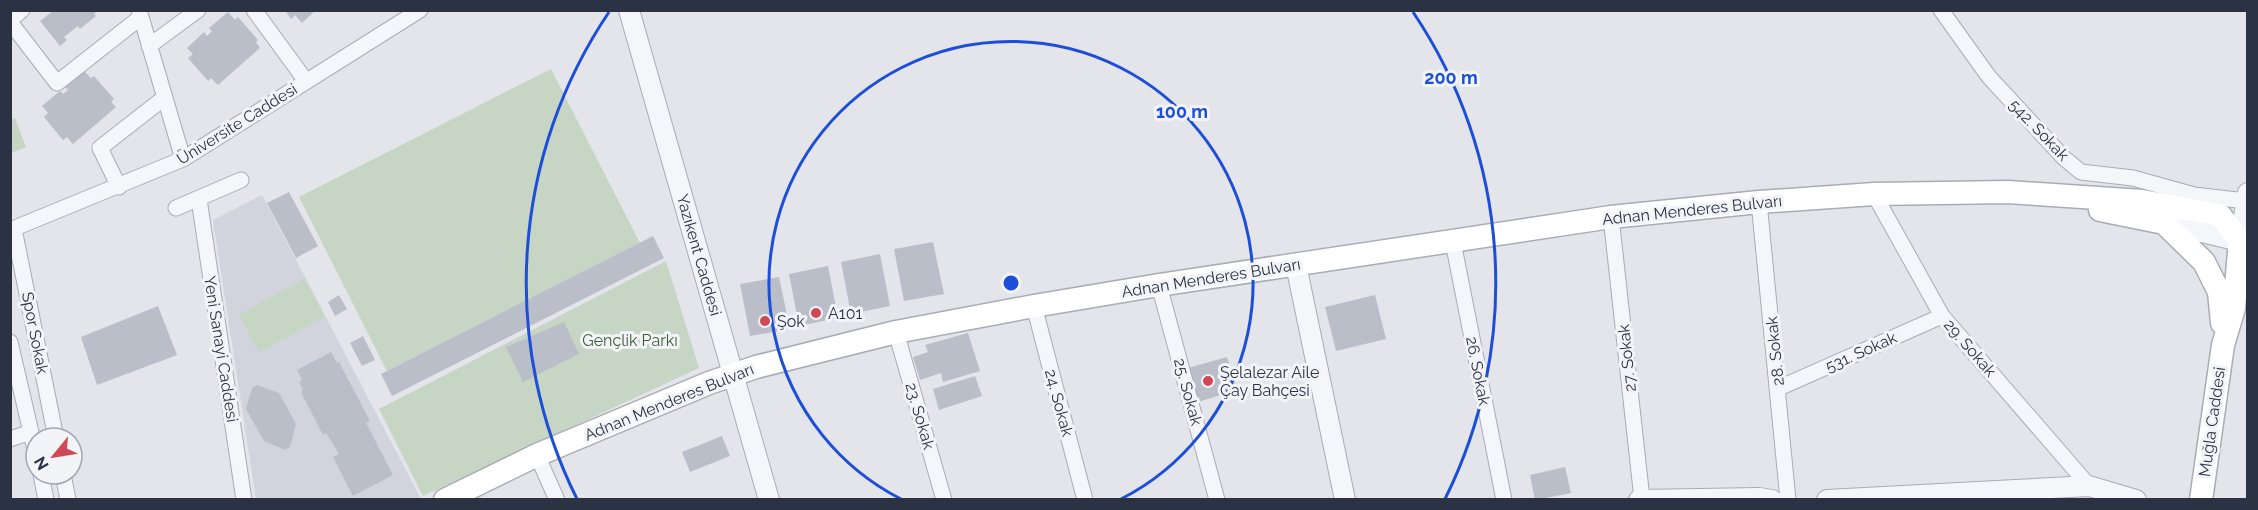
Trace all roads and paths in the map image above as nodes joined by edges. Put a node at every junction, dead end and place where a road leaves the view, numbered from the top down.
1 (22, 10) edge
2 (198, 10) edge
3 (254, 10) edge
4 (420, 10) edge
5 (629, 10) edge
6 (1941, 10) edge
7 (140, 14) edge
8 (402, 15) edge
9 (10, 21) edge
10 (149, 46) junction
11 (306, 81) junction
12 (164, 98) junction
13 (183, 159) junction
14 (241, 180) dead end
15 (119, 187) junction
16 (2008, 192) junction
17 (1874, 194) junction
18 (2247, 197) edge
19 (199, 199) junction
20 (1760, 202) junction
21 (176, 208) dead end
22 (1611, 217) junction
23 (2164, 224) junction
24 (12, 230) edge
25 (1453, 242) junction
26 (2244, 242) edge
27 (1296, 265) junction
28 (1160, 285) junction
29 (1034, 306) junction
30 (1942, 316) junction
31 (896, 332) junction
32 (10, 342) edge
33 (2223, 345) junction
34 (733, 375) junction
35 (1779, 388) junction
36 (30, 426) edge
37 (53, 426) edge
38 (537, 455) junction
39 (2090, 486) junction
40 (1640, 499) edge
41 (1763, 499) edge
42 (244, 500) edge
43 (445, 500) edge
44 (557, 500) edge
45 (769, 500) edge
46 (944, 500) edge
47 (1085, 500) edge
48 (1217, 500) edge
49 (1344, 500) edge
50 (1504, 500) edge
51 (1788, 500) edge
52 (1827, 500) edge
53 (2136, 500) edge
54 (2200, 500) edge

1 - 9 street
2 - 10 street
3 - 11 street
4 - 8 street, Üniversite Caddesi
5 - 34 street, Yazıkent Caddesi
6 - 18 street, 542. Sokak
7 - 9 street
7 - 10 street
8 - 11 street, Üniversite Caddesi
10 - 12 street
11 - 13 street, Üniversite Caddesi
12 - 13 street
12 - 15 street
13 - 15 street, Üniversite Caddesi
14 - 19 street
15 - 24 street, Üniversite Caddesi
16 - 17 main road, Adnan Menderes Bulvarı
16 - 23 main road, Adnan Menderes Bulvarı
16 - 26 main road, Adnan Menderes Bulvarı
17 - 20 main road, Adnan Menderes Bulvarı
17 - 30 street, 29. Sokak
18 - 26 street
19 - 21 street
19 - 42 street, Yeni Sanayi Caddesi
20 - 22 main road, Adnan Menderes Bulvarı
20 - 35 street, 28. Sokak
22 - 25 main road, Adnan Menderes Bulvarı
22 - 40 street, 27. Sokak
23 - 26 street, Adnan Menderes Bulvarı
23 - 33 main road, Muğla Caddesi
24 - 37 street, Spor Sokak
25 - 27 main road, Adnan Menderes Bulvarı
25 - 50 street, 26. Sokak
26 - 33 main road, Muğla Caddesi
27 - 28 main road, Adnan Menderes Bulvarı
27 - 49 street
28 - 29 main road, Adnan Menderes Bulvarı
28 - 48 street, 25. Sokak
29 - 31 main road, Adnan Menderes Bulvarı
29 - 47 street, 24. Sokak
30 - 35 street, 531. Sokak
30 - 39 street, 29. Sokak
31 - 34 main road, Adnan Menderes Bulvarı
31 - 46 street, 23. Sokak
32 - 36 street, Spor Sokak
33 - 54 main road, Muğla Caddesi
34 - 38 main road, Adnan Menderes Bulvarı
34 - 45 street, Yazıkent Caddesi
35 - 51 street, 28. Sokak
38 - 43 main road, Adnan Menderes Bulvarı
38 - 44 street
39 - 52 street
39 - 53 street
40 - 41 street

